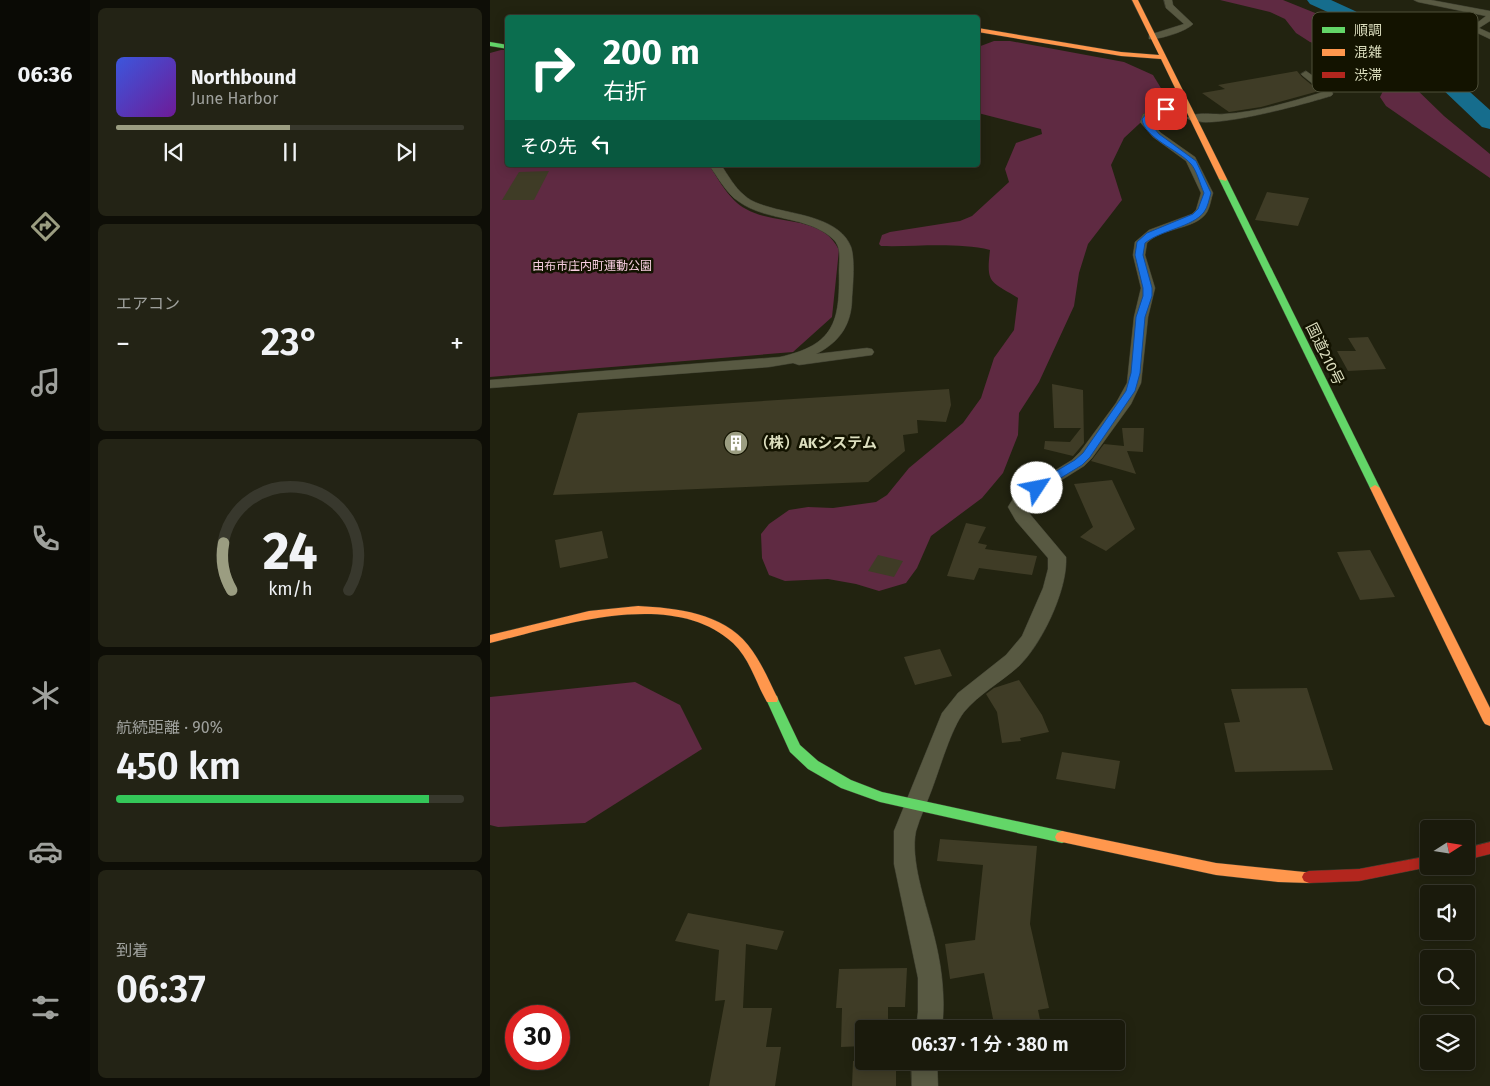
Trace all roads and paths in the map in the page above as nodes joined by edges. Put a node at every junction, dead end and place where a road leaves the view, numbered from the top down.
1 (1135, 0) edge
2 (1168, 0) edge
3 (1418, 0) edge
4 (1472, 12) edge
5 (1490, 16) edge
6 (1478, 25) edge
7 (980, 30) edge
8 (1478, 31) edge
9 (1490, 36) edge
10 (1152, 37) junction
11 (1162, 57) junction
12 (1306, 74) dead end
13 (1312, 79) edge
14 (1328, 92) edge
15 (1190, 113) junction
16 (717, 167) edge
17 (867, 352) dead end
18 (769, 364) junction
19 (490, 384) edge
20 (490, 640) edge
21 (1490, 721) edge
22 (916, 805) junction
23 (1490, 848) edge
24 (1475, 852) edge
25 (1420, 864) edge
26 (930, 1020) edge
27 (925, 1070) edge
28 (926, 1086) edge

1 - 10 main road, 国道210号
2 - 10 street
3 - 4 street
5 - 6 street
7 - 11 main road
8 - 9 street
10 - 11 main road, 国道210号
11 - 15 main road, 国道210号
12 - 13 street
14 - 15 street
15 - 21 main road, 国道210号
15 - 22 street
16 - 18 street
17 - 18 street
18 - 19 street
20 - 22 main road
22 - 25 main road
22 - 26 street
23 - 24 main road
27 - 28 street

